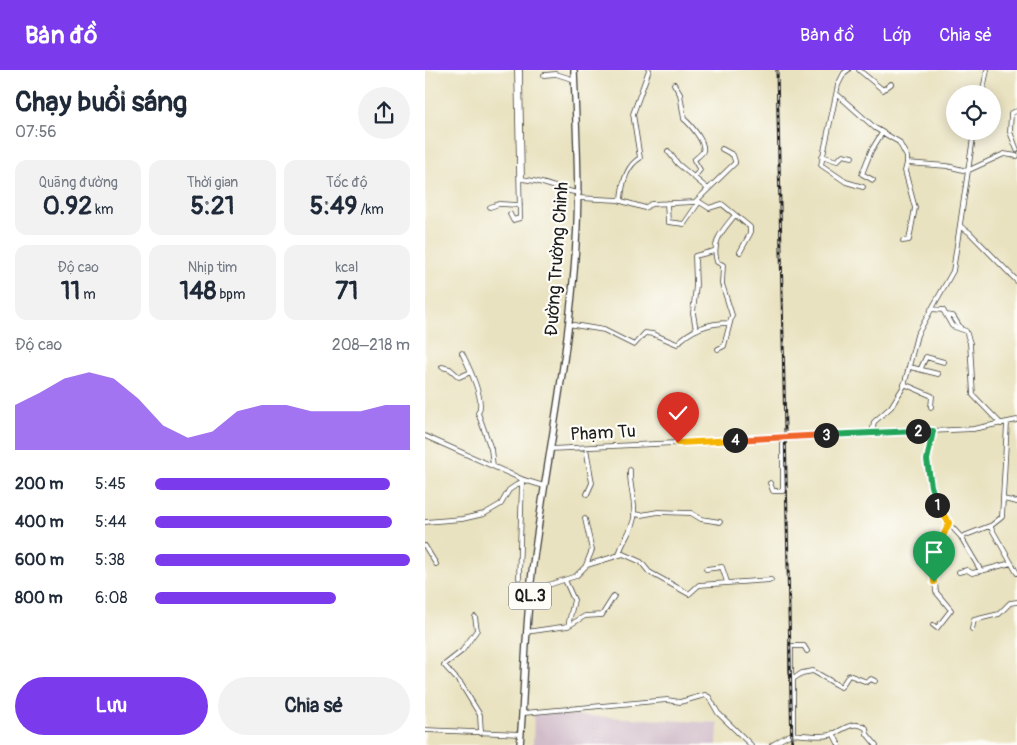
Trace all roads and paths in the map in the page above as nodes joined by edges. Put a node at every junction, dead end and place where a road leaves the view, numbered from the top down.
1 (519, 70) edge
2 (574, 70) edge
3 (649, 70) edge
4 (859, 70) edge
5 (987, 70) edge
6 (844, 71) edge
7 (545, 75) dead end
8 (575, 80) junction
9 (674, 84) dead end
10 (891, 84) dead end
11 (984, 85) edge
12 (838, 95) junction
13 (1017, 111) edge
14 (882, 133) junction
15 (972, 140) edge
16 (722, 149) dead end
17 (1017, 150) edge
18 (668, 151) dead end
19 (822, 156) junction
20 (1017, 156) edge
21 (852, 157) dead end
22 (907, 163) junction
23 (967, 171) junction
24 (694, 177) junction
25 (521, 179) junction
26 (873, 180) dead end
27 (863, 187) dead end
28 (708, 189) junction
29 (579, 195) junction
30 (621, 200) junction
31 (699, 201) junction
32 (667, 203) junction
33 (520, 205) junction
34 (490, 207) dead end
35 (510, 214) dead end
36 (735, 215) junction
37 (959, 226) junction
38 (903, 241) dead end
39 (714, 251) junction
40 (740, 252) dead end
41 (1017, 281) edge
42 (931, 309) junction
43 (946, 316) junction
44 (729, 323) junction
45 (568, 324) junction
46 (961, 328) junction
47 (696, 330) junction
48 (717, 348) dead end
49 (462, 353) dead end
50 (944, 362) dead end
51 (442, 367) dead end
52 (910, 367) junction
53 (921, 368) junction
54 (471, 372) junction
55 (939, 374) dead end
56 (904, 384) junction
57 (931, 407) dead end
58 (1017, 420) edge
59 (1007, 423) junction
60 (1001, 424) junction
61 (933, 431) junction
62 (872, 433) junction
63 (425, 436) edge
64 (783, 438) junction
65 (586, 448) junction
66 (550, 449) junction
67 (493, 466) junction
68 (630, 470) dead end
69 (523, 481) junction
70 (770, 483) dead end
71 (545, 486) junction
72 (587, 494) dead end
73 (1003, 499) junction
74 (1017, 502) edge
75 (634, 514) junction
76 (585, 519) dead end
77 (425, 522) edge
78 (720, 522) dead end
79 (949, 523) junction
80 (990, 526) junction
81 (961, 537) junction
82 (425, 546) edge
83 (619, 555) junction
84 (1011, 563) junction
85 (436, 564) dead end
86 (586, 565) junction
87 (706, 569) dead end
88 (981, 571) junction
89 (1016, 571) edge
90 (959, 572) dead end
91 (519, 578) dead end
92 (565, 580) junction
93 (771, 580) dead end
94 (727, 582) junction
95 (530, 591) junction
96 (614, 596) dead end
97 (1017, 602) edge
98 (475, 617) dead end
99 (569, 626) junction
100 (933, 626) dead end
101 (972, 629) dead end
102 (526, 632) junction
103 (807, 651) dead end
104 (793, 679) junction
105 (875, 681) dead end
106 (524, 713) junction
107 (425, 730) edge
108 (481, 733) junction
109 (833, 733) junction
110 (521, 734) junction
111 (793, 735) junction
112 (521, 745) edge
113 (751, 745) edge
114 (773, 745) edge
115 (839, 745) edge
116 (875, 745) edge

1 - 25 street
2 - 8 highway, Đường Trường Chinh / QL.3
3 - 30 street
4 - 10 street
5 - 11 street
6 - 12 street
7 - 8 street
8 - 29 highway, Đường Trường Chinh / QL.3
9 - 24 street
12 - 14 street
12 - 19 street
13 - 17 street
14 - 22 street
14 - 26 street
15 - 23 street
16 - 28 street
18 - 24 street
19 - 21 street
19 - 27 street
20 - 23 street
22 - 23 street
22 - 38 street
23 - 37 street
24 - 28 street
25 - 29 street
25 - 33 street
28 - 31 street
29 - 30 street
29 - 45 highway, Đường Trường Chinh / QL.3
30 - 32 street
31 - 32 street
31 - 32 street
31 - 36 street
33 - 34 street
33 - 35 street
36 - 39 street
36 - 40 street
37 - 41 street
37 - 42 street
39 - 44 street
39 - 47 street
42 - 43 street
42 - 52 street
43 - 46 street
43 - 46 street
44 - 47 street
44 - 48 street
45 - 47 street
45 - 66 highway, Đường Trường Chinh / QL.3
46 - 60 street
49 - 54 street
50 - 53 street
51 - 54 street
52 - 53 street
52 - 56 street
53 - 55 street
54 - 67 street
56 - 57 street
56 - 62 street
58 - 59 street, Phạm Tu
59 - 60 street, Phạm Tu
59 - 73 street
60 - 61 street, Phạm Tu
61 - 62 street, Phạm Tu
61 - 79 street
62 - 64 street, Phạm Tu
63 - 67 street
64 - 65 street, Phạm Tu
64 - 70 street
65 - 66 street, Phạm Tu
65 - 72 street
66 - 71 highway, QL.3
67 - 69 street
68 - 75 street
69 - 71 street
69 - 77 street
69 - 91 street
71 - 95 highway, QL.3
73 - 74 street
73 - 80 street
75 - 78 street
75 - 83 street
76 - 86 street
79 - 81 street
79 - 100 street
80 - 81 street
80 - 84 street
81 - 88 street
82 - 85 street
83 - 86 street
83 - 94 street
84 - 88 street
84 - 89 street
86 - 92 street
87 - 94 street
88 - 90 street
92 - 95 street
92 - 99 street
93 - 94 street
95 - 102 highway, QL.3
96 - 99 street
97 - 101 street
98 - 108 street
99 - 102 street
102 - 106 highway, QL.3
103 - 104 street
104 - 105 street
104 - 111 street
106 - 110 highway, QL.3
106 - 113 street
107 - 108 street
108 - 110 street
109 - 111 street
109 - 115 street
109 - 116 street
110 - 112 highway, QL.3
111 - 114 street

